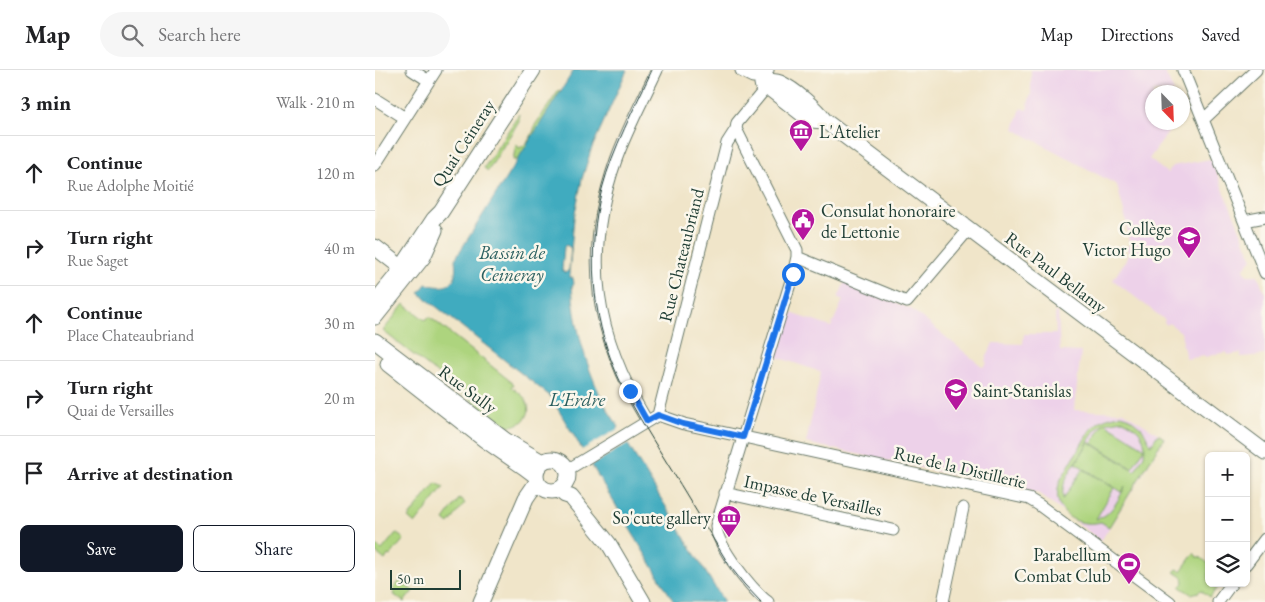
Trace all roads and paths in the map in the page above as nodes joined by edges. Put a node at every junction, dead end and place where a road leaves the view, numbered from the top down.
1 (411, 70) edge
2 (436, 70) edge
3 (533, 70) edge
4 (657, 70) edge
5 (743, 70) edge
6 (1183, 70) edge
7 (1256, 70) edge
8 (765, 79) edge
9 (429, 81) junction
10 (375, 99) edge
11 (1203, 120) junction
12 (403, 121) junction
13 (736, 129) junction
14 (375, 165) edge
15 (1265, 218) edge
16 (1244, 221) junction
17 (969, 229) junction
18 (375, 247) edge
19 (797, 257) junction
20 (404, 273) junction
21 (1265, 273) edge
22 (375, 302) edge
23 (375, 317) edge
24 (375, 341) edge
25 (375, 354) edge
26 (658, 415) junction
27 (647, 421) junction
28 (743, 437) junction
29 (1265, 452) edge
30 (542, 462) junction
31 (536, 479) junction
32 (568, 480) junction
33 (725, 493) junction
34 (963, 508) dead end
35 (893, 530) dead end
36 (1265, 539) edge
37 (1250, 559) edge
38 (1229, 587) edge
39 (481, 602) edge
40 (643, 602) edge
41 (768, 602) edge
42 (943, 602) edge
43 (1170, 602) edge
44 (1218, 602) edge

1 - 9 street
2 - 9 street
3 - 20 main road, Quai Ceineray
4 - 27 street
5 - 8 main road, Rue Paul Bellamy
6 - 11 street
7 - 11 street
8 - 13 street, Rue Chateaubriand
8 - 17 main road, Rue Paul Bellamy
9 - 12 street
10 - 12 street
11 - 16 street
12 - 14 street
13 - 19 street
13 - 26 street, Rue Chateaubriand
15 - 16 street
16 - 21 street
17 - 19 street
17 - 29 main road, Rue Paul Bellamy
18 - 20 main road
19 - 28 street
20 - 22 main road, Quai Ceineray
20 - 23 main road, Quai Ceineray
24 - 30 main road, Rue Sully
25 - 31 main road, Rue Sully
26 - 27 street
26 - 28 street, Rue de la Distillerie
27 - 32 street
28 - 33 street
28 - 43 street, Rue de la Distillerie
30 - 31 main road
30 - 32 main road
31 - 32 main road
31 - 39 main road
32 - 40 main road
33 - 35 street, Impasse de Versailles
33 - 41 street
34 - 42 street
36 - 37 street
38 - 44 street

